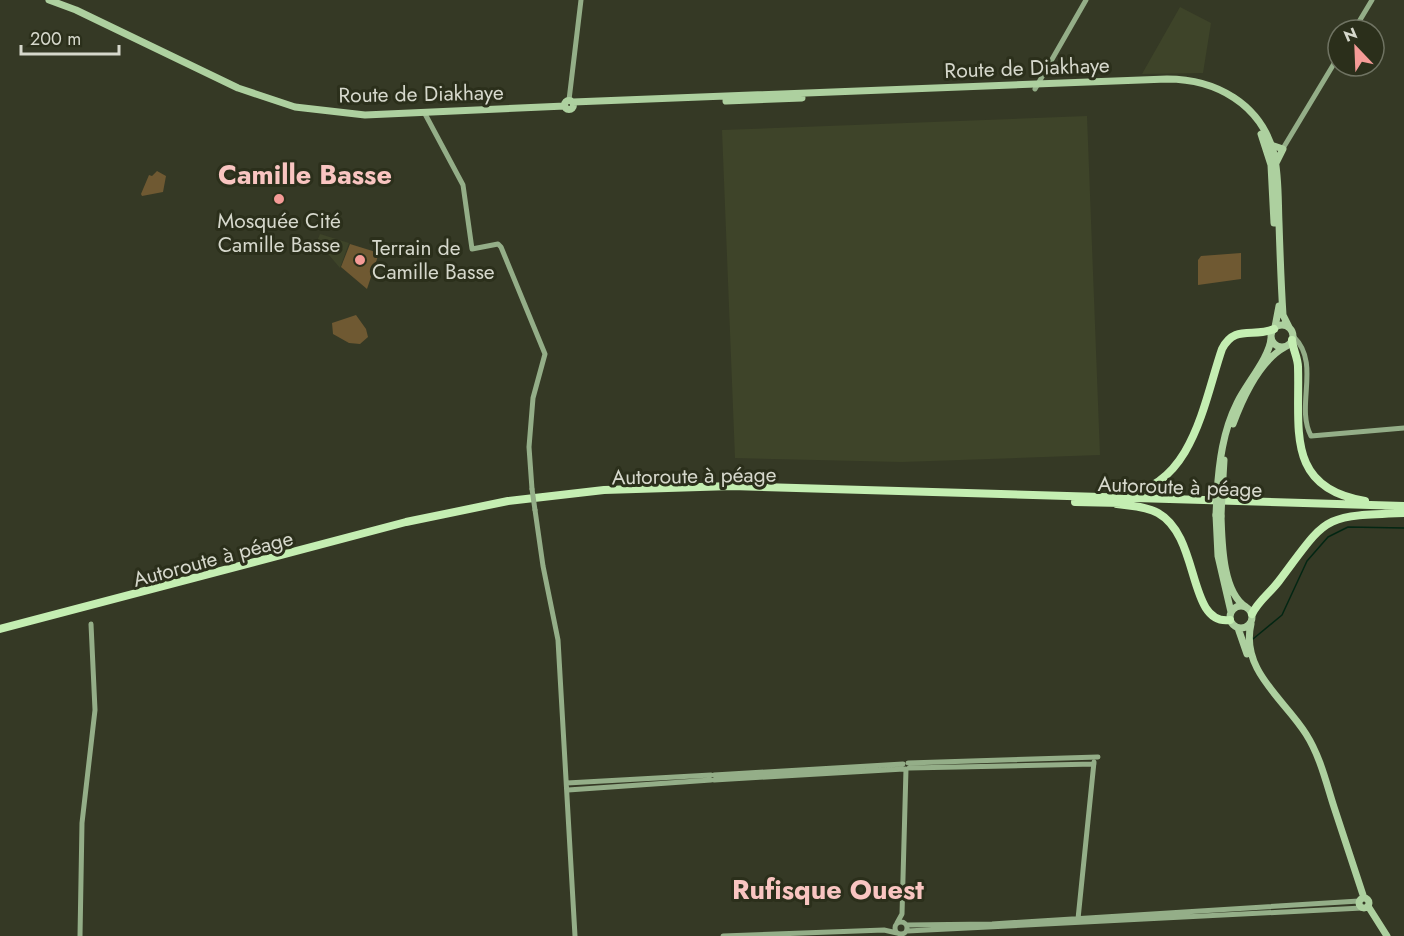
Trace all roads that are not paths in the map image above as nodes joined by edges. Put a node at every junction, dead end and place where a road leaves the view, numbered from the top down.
1 (49, 0) edge
2 (62, 0) edge
3 (581, 0) edge
4 (1086, 0) edge
5 (1371, 0) edge
6 (1361, 18) edge
7 (1044, 72) junction
8 (1326, 77) edge
9 (1047, 86) junction
10 (1035, 87) junction
11 (569, 103) junction
12 (424, 112) junction
13 (1271, 146) junction
14 (1283, 149) junction
15 (1272, 156) junction
16 (1275, 165) junction
17 (1289, 327) junction
18 (1273, 331) junction
19 (1293, 339) junction
20 (1285, 347) junction
21 (1404, 428) edge
22 (1220, 494) junction
23 (1095, 496) junction
24 (1105, 503) junction
25 (1404, 505) edge
26 (1404, 512) edge
27 (1218, 516) junction
28 (1249, 610) junction
29 (1231, 616) junction
30 (92, 624) dead end
31 (1251, 624) junction
32 (1238, 628) junction
33 (0, 629) edge
34 (0, 634) edge
35 (1094, 764) junction
36 (906, 767) junction
37 (568, 787) junction
38 (1363, 904) junction
39 (902, 914) junction
40 (1078, 919) junction
41 (897, 924) junction
42 (884, 930) junction
43 (903, 931) edge
44 (80, 936) edge
45 (575, 936) edge
46 (723, 936) edge
47 (1381, 936) edge
48 (1387, 936) edge

1 - 12 main road, Route de Diakhaye
2 - 11 main road, Route de Diakhaye
3 - 11 street
4 - 7 street
5 - 6 street
7 - 9 street
7 - 10 street
8 - 14 street
9 - 10 main road, Route de Diakhaye
9 - 13 main road, Route de Diakhaye
9 - 15 main road, Route de Diakhaye
10 - 11 main road, Route de Diakhaye
11 - 12 main road, Route de Diakhaye
12 - 37 street, bridge
13 - 14 main road
13 - 15 main road, Route de Diakhaye
14 - 15 street
14 - 16 main road
15 - 16 main road, Route de Diakhaye
15 - 18 main road, Route de Diakhaye
16 - 17 main road, Route de Diakhaye
17 - 18 main road
17 - 19 main road, Route de Diakhaye
18 - 20 main road
18 - 22 main road, Route de Diakhaye
18 - 23 highway
19 - 20 main road
19 - 21 street
19 - 25 highway
20 - 22 main road
22 - 27 main road, bridge
23 - 25 highway
23 - 33 highway
24 - 26 highway, Autoroute à péage
24 - 29 highway
24 - 34 highway, Autoroute à péage
26 - 28 highway
27 - 28 main road
27 - 29 main road
28 - 29 main road
28 - 31 main road
29 - 32 main road
30 - 44 street
31 - 32 main road
31 - 38 main road
32 - 38 main road
35 - 36 street
35 - 36 street
35 - 40 street
36 - 37 street
36 - 39 street
37 - 45 street
38 - 40 street
38 - 43 street
38 - 47 main road
38 - 48 main road
39 - 41 street
39 - 43 street
40 - 43 street
41 - 42 street
41 - 43 street
41 - 43 street
42 - 43 street
42 - 46 street

